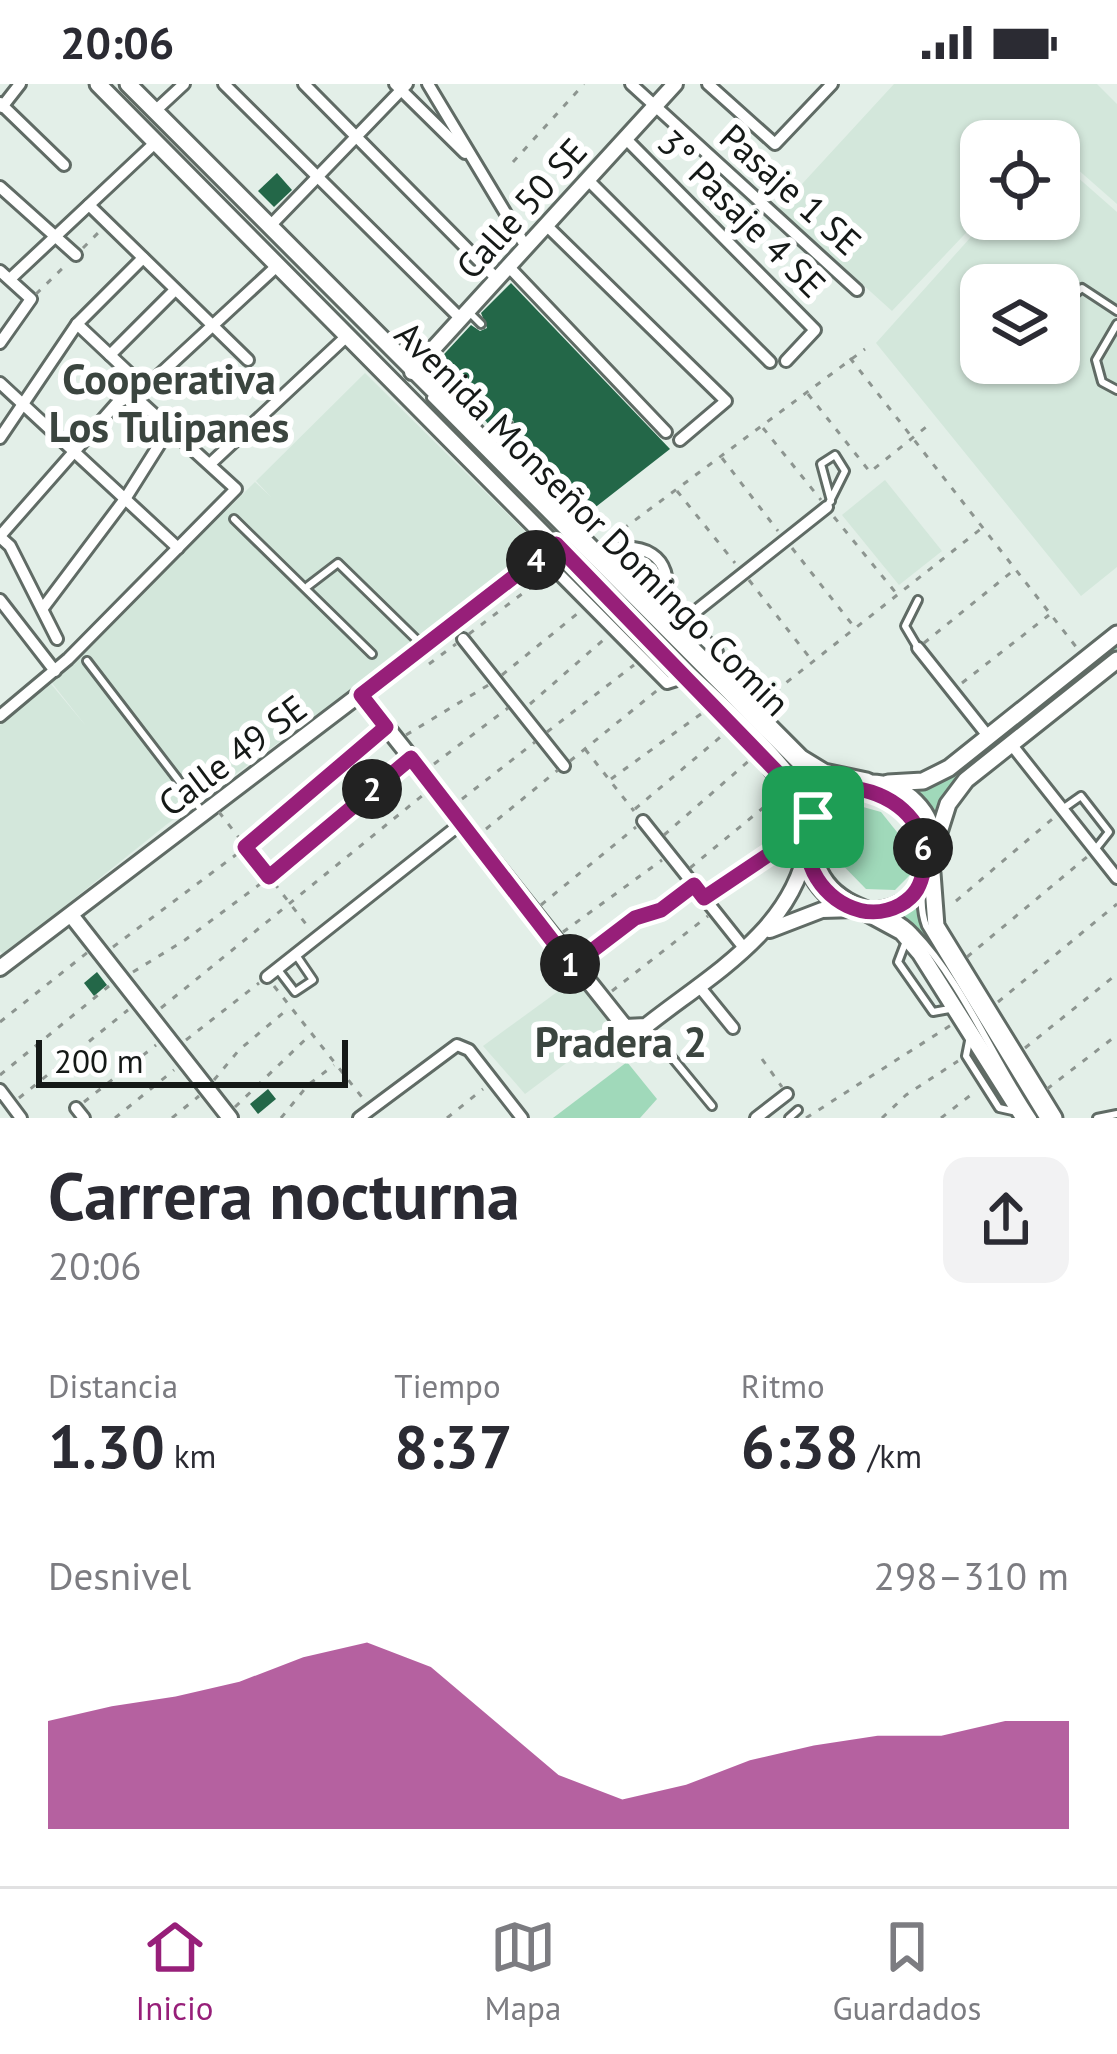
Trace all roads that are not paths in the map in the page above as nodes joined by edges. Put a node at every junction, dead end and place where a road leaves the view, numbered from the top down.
1 (20, 84) edge
2 (102, 84) edge
3 (123, 84) edge
4 (184, 84) edge
5 (224, 84) edge
6 (304, 84) edge
7 (428, 84) edge
8 (632, 84) edge
9 (675, 84) edge
10 (708, 84) edge
11 (832, 84) edge
12 (401, 86) edge
13 (1, 106) edge
14 (655, 106) junction
15 (155, 111) junction
16 (356, 137) junction
17 (626, 138) junction
18 (156, 142) junction
19 (64, 165) dead end
20 (479, 167) junction
21 (318, 176) junction
22 (588, 179) junction
23 (0, 187) edge
24 (89, 205) junction
25 (546, 226) junction
26 (269, 227) junction
27 (56, 236) junction
28 (526, 248) junction
29 (76, 255) dead end
30 (143, 258) junction
31 (278, 266) junction
32 (508, 266) junction
33 (5, 275) edge
34 (496, 279) junction
35 (175, 290) junction
36 (857, 290) dead end
37 (1080, 290) edge
38 (1117, 311) edge
39 (464, 315) junction
40 (77, 324) junction
41 (481, 324) dead end
42 (1117, 324) edge
43 (212, 326) junction
44 (347, 336) junction
45 (0, 343) edge
46 (110, 355) junction
47 (248, 360) dead end
48 (787, 361) dead end
49 (770, 362) dead end
50 (412, 372) junction
51 (0, 383) edge
52 (1117, 390) edge
53 (140, 392) junction
54 (23, 404) junction
55 (171, 426) junction
56 (509, 426) dead end
57 (666, 432) dead end
58 (0, 438) edge
59 (680, 440) dead end
60 (487, 447) junction
61 (73, 451) junction
62 (210, 464) junction
63 (125, 499) junction
64 (829, 504) junction
65 (235, 519) dead end
66 (0, 536) edge
67 (556, 544) junction
68 (178, 548) junction
69 (600, 550) junction
70 (307, 587) junction
71 (0, 600) edge
72 (666, 600) junction
73 (918, 600) dead end
74 (43, 608) junction
75 (686, 619) junction
76 (1117, 634) edge
77 (57, 639) dead end
78 (463, 639) road end
79 (424, 647) junction
80 (918, 648) joint
81 (372, 654) dead end
82 (1117, 660) edge
83 (87, 661) dead end
84 (55, 671) junction
85 (716, 673) junction
86 (686, 677) junction
87 (361, 695) junction
88 (0, 698) edge
89 (4, 712) edge
90 (988, 736) junction
91 (1011, 744) junction
92 (564, 766) dead end
93 (875, 782) junction
94 (845, 787) junction
95 (209, 810) junction
96 (1063, 810) junction
97 (813, 817) junction
98 (643, 821) road end
99 (463, 822) junction
100 (807, 843) junction
101 (1094, 850) junction
102 (932, 857) junction
103 (1117, 878) edge
104 (919, 889) junction
105 (887, 910) junction
106 (860, 911) junction
107 (71, 915) junction
108 (760, 935) junction
109 (744, 948) junction
110 (296, 955) junction
111 (1, 966) edge
112 (273, 973) joint
113 (698, 985) junction
114 (962, 1020) junction
115 (646, 1026) junction
116 (734, 1028) dead end
117 (0, 1090) edge
118 (787, 1094) dead end
119 (712, 1106) dead end
120 (798, 1110) dead end
121 (1117, 1114) edge
122 (228, 1116) edge
123 (1026, 1116) edge
124 (21, 1118) edge
125 (359, 1118) edge
126 (522, 1118) edge
127 (756, 1118) edge
128 (789, 1118) edge
129 (1043, 1118) edge
130 (1054, 1118) edge
131 (1097, 1118) edge

1 - 13 street
2 - 18 main road, Avenida Monseñor Domingo Comin
2 - 97 lane, Avenida Monseñor Domingo Comin
3 - 15 main road, Avenida Monseñor Domingo Comin
3 - 94 lane, Avenida Monseñor Domingo Comin
4 - 15 street
5 - 21 street
6 - 16 street
7 - 20 street
8 - 14 street, Pasaje 1 SE
9 - 14 street, Calle 50 SE
10 - 11 street
12 - 16 street
12 - 20 street
13 - 19 street
14 - 17 street, Calle 50 SE
14 - 36 street, Pasaje 1 SE
15 - 26 main road, Avenida Monseñor Domingo Comin
16 - 21 street
16 - 34 street
17 - 22 street, Calle 50 SE
17 - 48 street, 3° Pasaje 4 SE
18 - 24 street
18 - 31 main road, Avenida Monseñor Domingo Comin
20 - 28 street
21 - 26 street
21 - 39 street
22 - 25 street, Calle 50 SE
22 - 49 street
23 - 27 street
24 - 27 street
24 - 30 street
25 - 28 street, Calle 50 SE
25 - 59 street
26 - 50 main road, Avenida Monseñor Domingo Comin
27 - 29 street
27 - 33 street
28 - 32 street, Calle 50 SE
30 - 35 street
30 - 40 street
31 - 43 street
31 - 44 main road, Avenida Monseñor Domingo Comin
32 - 34 street, Calle 50 SE
32 - 57 street
33 - 45 street
34 - 39 street, Calle 50 SE
35 - 43 street
35 - 46 street
37 - 38 lane
39 - 41 lane
39 - 50 street, Calle 50 SE
40 - 46 street
40 - 54 street
42 - 52 lane
43 - 47 street
43 - 53 street
44 - 62 street
44 - 67 main road, Avenida Monseñor Domingo Comin
46 - 53 street
50 - 60 main road, Avenida Monseñor Domingo Comin
51 - 54 street
53 - 55 street
53 - 61 street
54 - 58 street
54 - 61 street
55 - 62 street
55 - 63 street
56 - 60 lane
60 - 69 main road, Avenida Monseñor Domingo Comin
61 - 63 street
61 - 66 street
62 - 68 street
63 - 68 street
63 - 74 street
64 - 64 lane
64 - 75 street
65 - 70 lane
66 - 74 street
67 - 79 street, Calle 49 SE
67 - 86 main road, Avenida Monseñor Domingo Comin
67 - 86 street, Avenida Monseñor Domingo Comin
68 - 84 street
69 - 72 street, Avenida Monseñor Domingo Comin
69 - 72 street, Avenida Monseñor Domingo Comin
69 - 85 main road, Avenida Monseñor Domingo Comin
70 - 79 lane
70 - 81 lane
71 - 84 street
72 - 75 street, Avenida Monseñor Domingo Comin
73 - 80 lane
74 - 77 street
75 - 85 street, Avenida Monseñor Domingo Comin
76 - 90 main road
78 - 92 street
79 - 87 street, Calle 49 SE
80 - 90 street
82 - 91 main road
83 - 95 lane
84 - 89 street
85 - 93 main road, Avenida Monseñor Domingo Comin
86 - 100 main road, Avenida Monseñor Domingo Comin
87 - 95 street, Calle 49 SE
87 - 99 street
88 - 89 street
90 - 93 main road
91 - 96 street
91 - 102 main road
93 - 94 main road
93 - 102 main road
94 - 97 main road
94 - 104 lane, Avenida Monseñor Domingo Comin
95 - 107 street, Calle 49 SE
96 - 101 street
96 - 101 lane
97 - 100 main road
97 - 105 lane, Avenida Monseñor Domingo Comin
98 - 109 street
99 - 110 street
99 - 115 street
100 - 106 main road, Avenida Monseñor Domingo Comin
100 - 108 street
101 - 103 street
102 - 104 main road
102 - 130 main road
104 - 105 main road
104 - 129 lane, Avenida Monseñor Domingo Comin
105 - 106 main road
105 - 123 lane, Avenida Monseñor Domingo Comin
106 - 108 street
106 - 114 main road
107 - 111 street, Calle 49 SE
107 - 122 street
108 - 109 street
109 - 113 street
110 - 112 street
110 - 112 lane
113 - 115 street
113 - 116 street
114 - 123 main road
114 - 123 lane
115 - 119 lane
117 - 124 street
118 - 127 street
120 - 128 lane
121 - 131 lane
125 - 126 street

